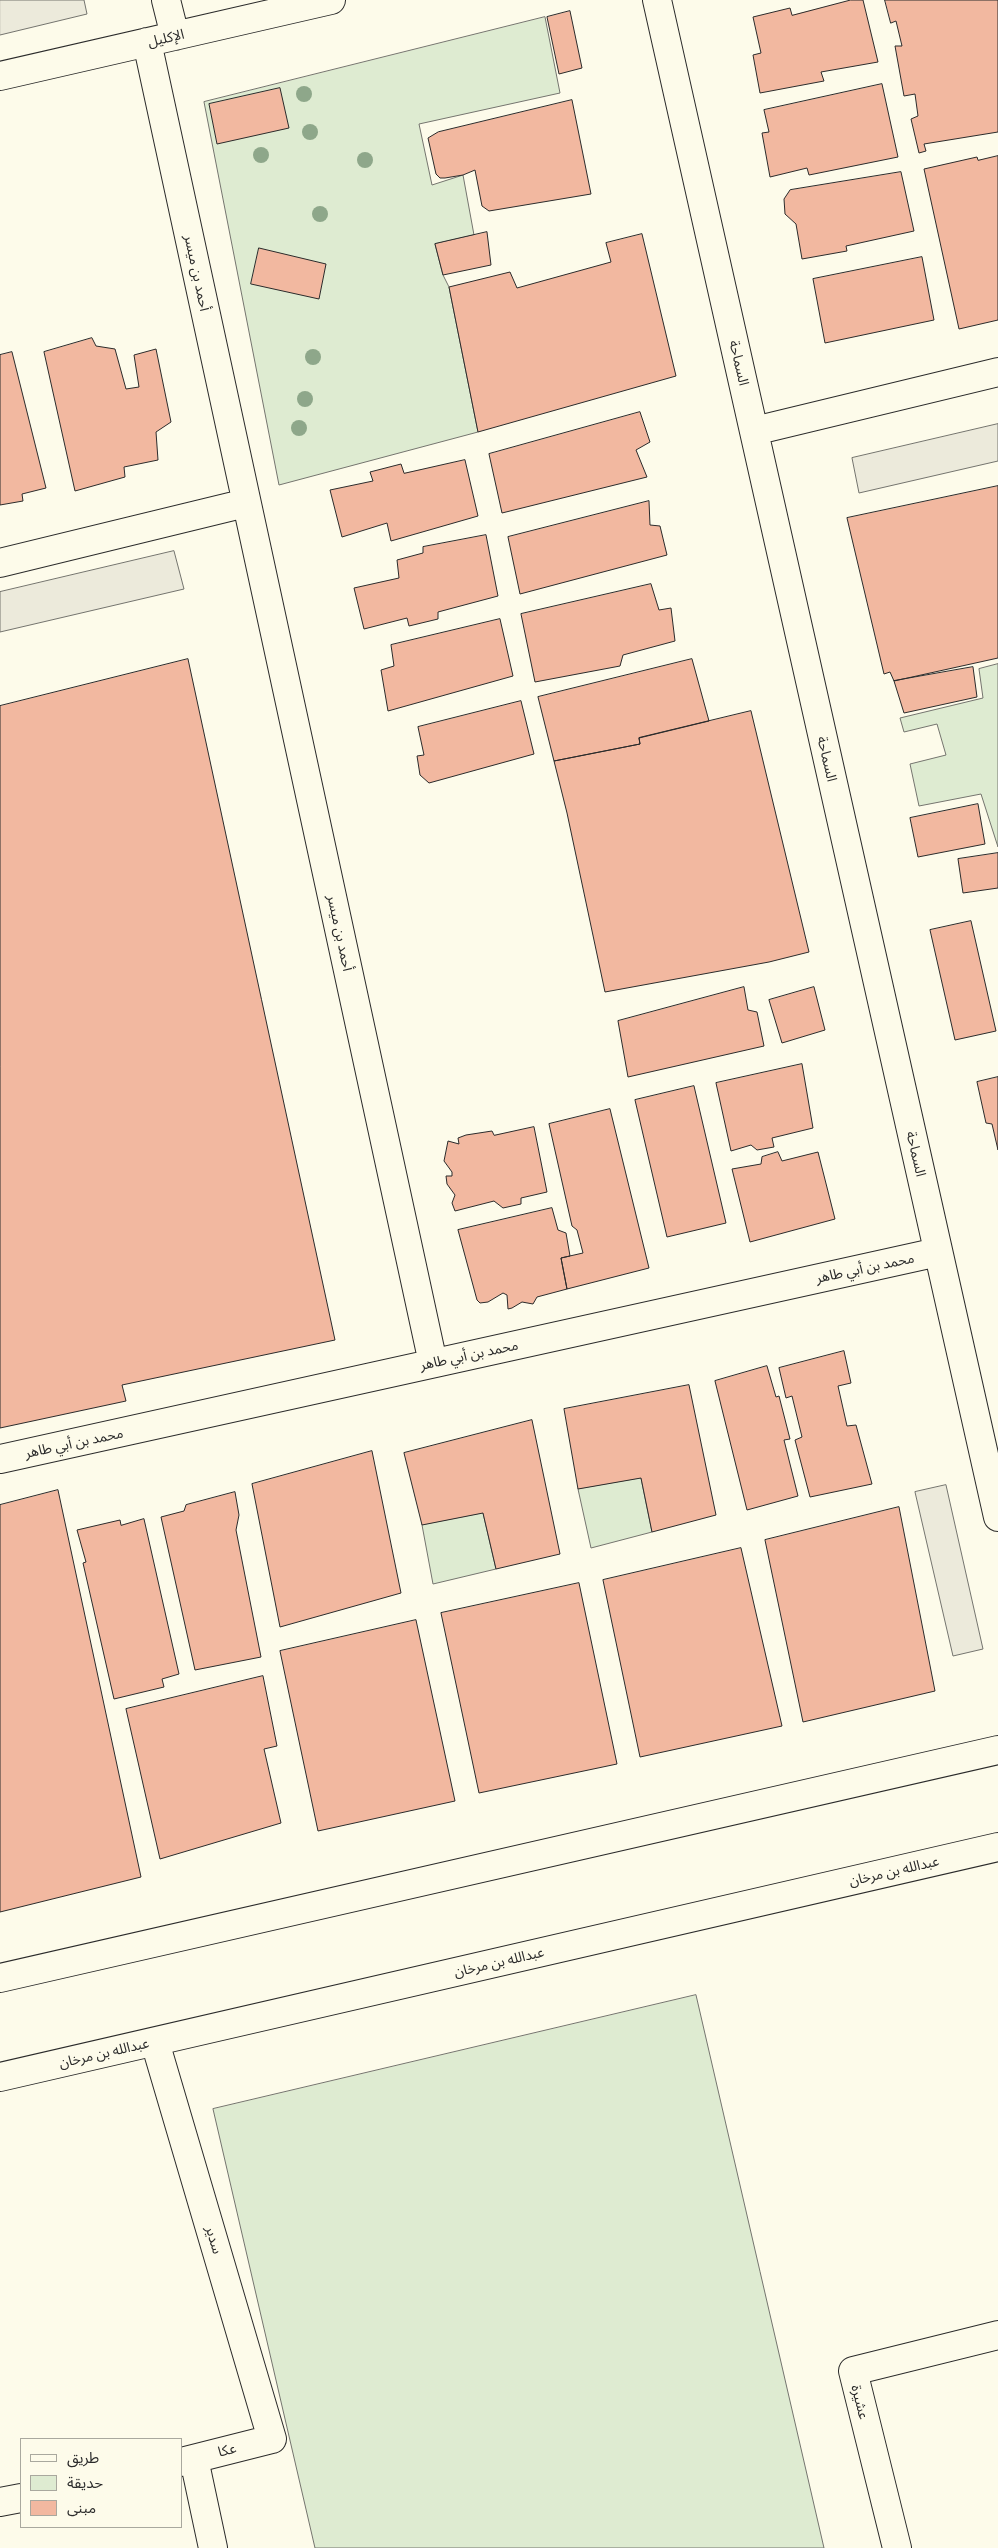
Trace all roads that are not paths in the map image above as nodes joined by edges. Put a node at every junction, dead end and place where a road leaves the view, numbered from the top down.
1 (166, 0) edge
2 (331, 0) edge
3 (657, 0) edge
4 (175, 36) junction
5 (147, 42) junction
6 (0, 76) edge
7 (998, 372) edge
8 (754, 431) junction
9 (246, 503) junction
10 (0, 563) edge
11 (938, 1252) junction
12 (433, 1363) junction
13 (0, 1459) edge
14 (998, 1517) edge
15 (998, 1750) edge
16 (998, 1847) edge
17 (0, 1978) edge
18 (155, 2042) junction
19 (0, 2077) edge
20 (998, 2335) edge
21 (272, 2439) joint
22 (188, 2460) edge
23 (20, 2498) edge
24 (0, 2502) edge
25 (213, 2548) edge
26 (897, 2548) edge

1 - 4 street
2 - 4 street, الإكليل
3 - 8 street, السماحة
4 - 5 street, الإكليل
5 - 6 street, الإكليل
5 - 9 street, أحمد بن ميسر
7 - 8 street
8 - 11 street, السماحة
9 - 10 street
9 - 12 street, أحمد بن ميسر
11 - 12 street, محمد بن أبي طاهر
11 - 14 street, السماحة
12 - 13 street, محمد بن أبي طاهر
15 - 17 street
16 - 18 street, عبدالله بن مرخان
18 - 19 street, عبدالله بن مرخان
18 - 21 street, سدير
20 - 26 street, عشيرة
21 - 22 street, عكا
22 - 25 street
23 - 24 street

